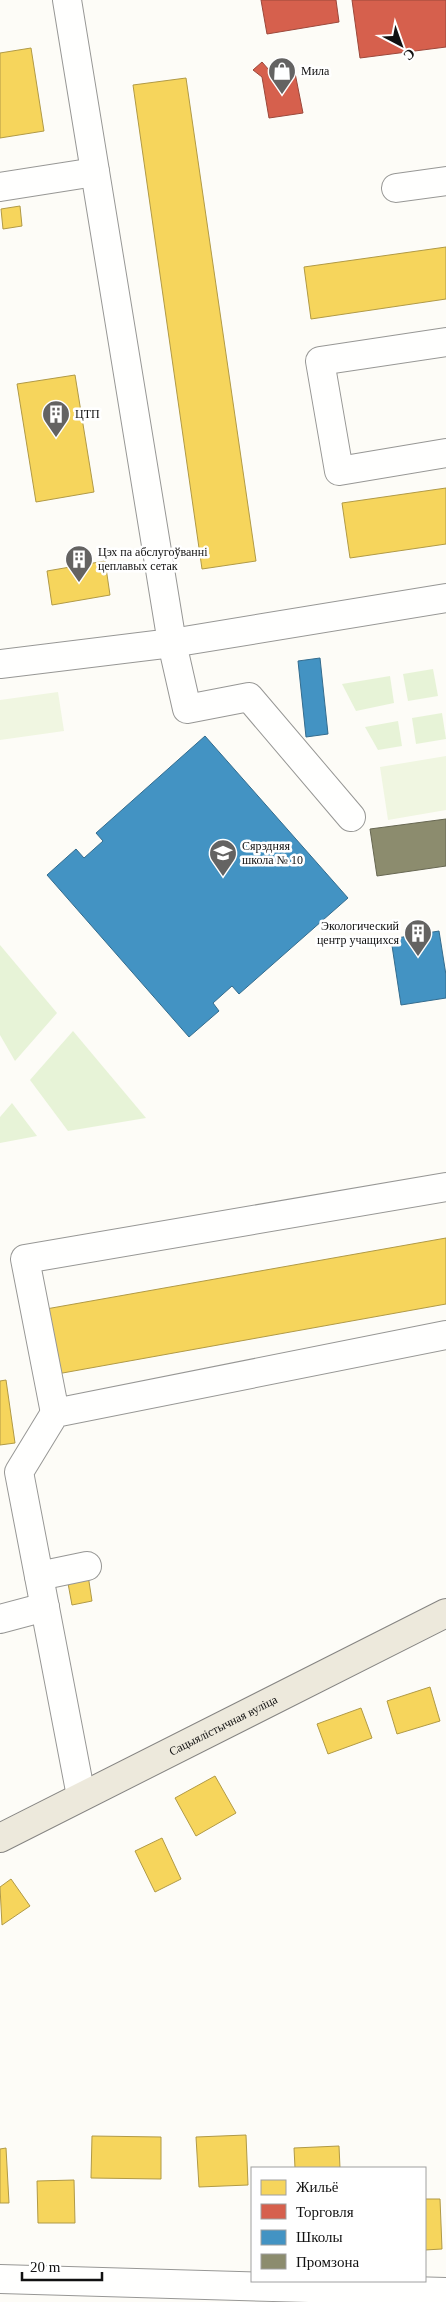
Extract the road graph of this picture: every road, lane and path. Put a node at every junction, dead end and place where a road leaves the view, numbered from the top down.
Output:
1 (67, 0) edge
2 (95, 172) junction
3 (446, 181) edge
4 (0, 187) edge
5 (396, 188) dead end
6 (446, 342) edge
7 (446, 453) edge
8 (446, 598) edge
9 (172, 643) junction
10 (0, 664) edge
11 (351, 817) dead end
12 (446, 1187) edge
13 (446, 1335) edge
14 (55, 1413) junction
15 (9, 1474) edge
16 (87, 1566) dead end
17 (40, 1576) junction
18 (45, 1607) junction
19 (446, 1613) edge
20 (0, 1619) edge
21 (81, 1796) junction
22 (0, 1838) edge
23 (0, 2279) edge
24 (153, 2292) edge
25 (446, 2292) edge

1 - 2 street
2 - 4 street
2 - 9 street
3 - 5 street
6 - 7 street
8 - 9 street
9 - 10 street
9 - 11 street
12 - 14 street
13 - 14 street
14 - 15 street
15 - 17 street
16 - 17 street
17 - 18 street
18 - 20 street
18 - 21 street
19 - 21 main road, Сацыялістычная вуліца
21 - 22 main road, Сацыялістычная вуліца
23 - 24 street
24 - 25 street

